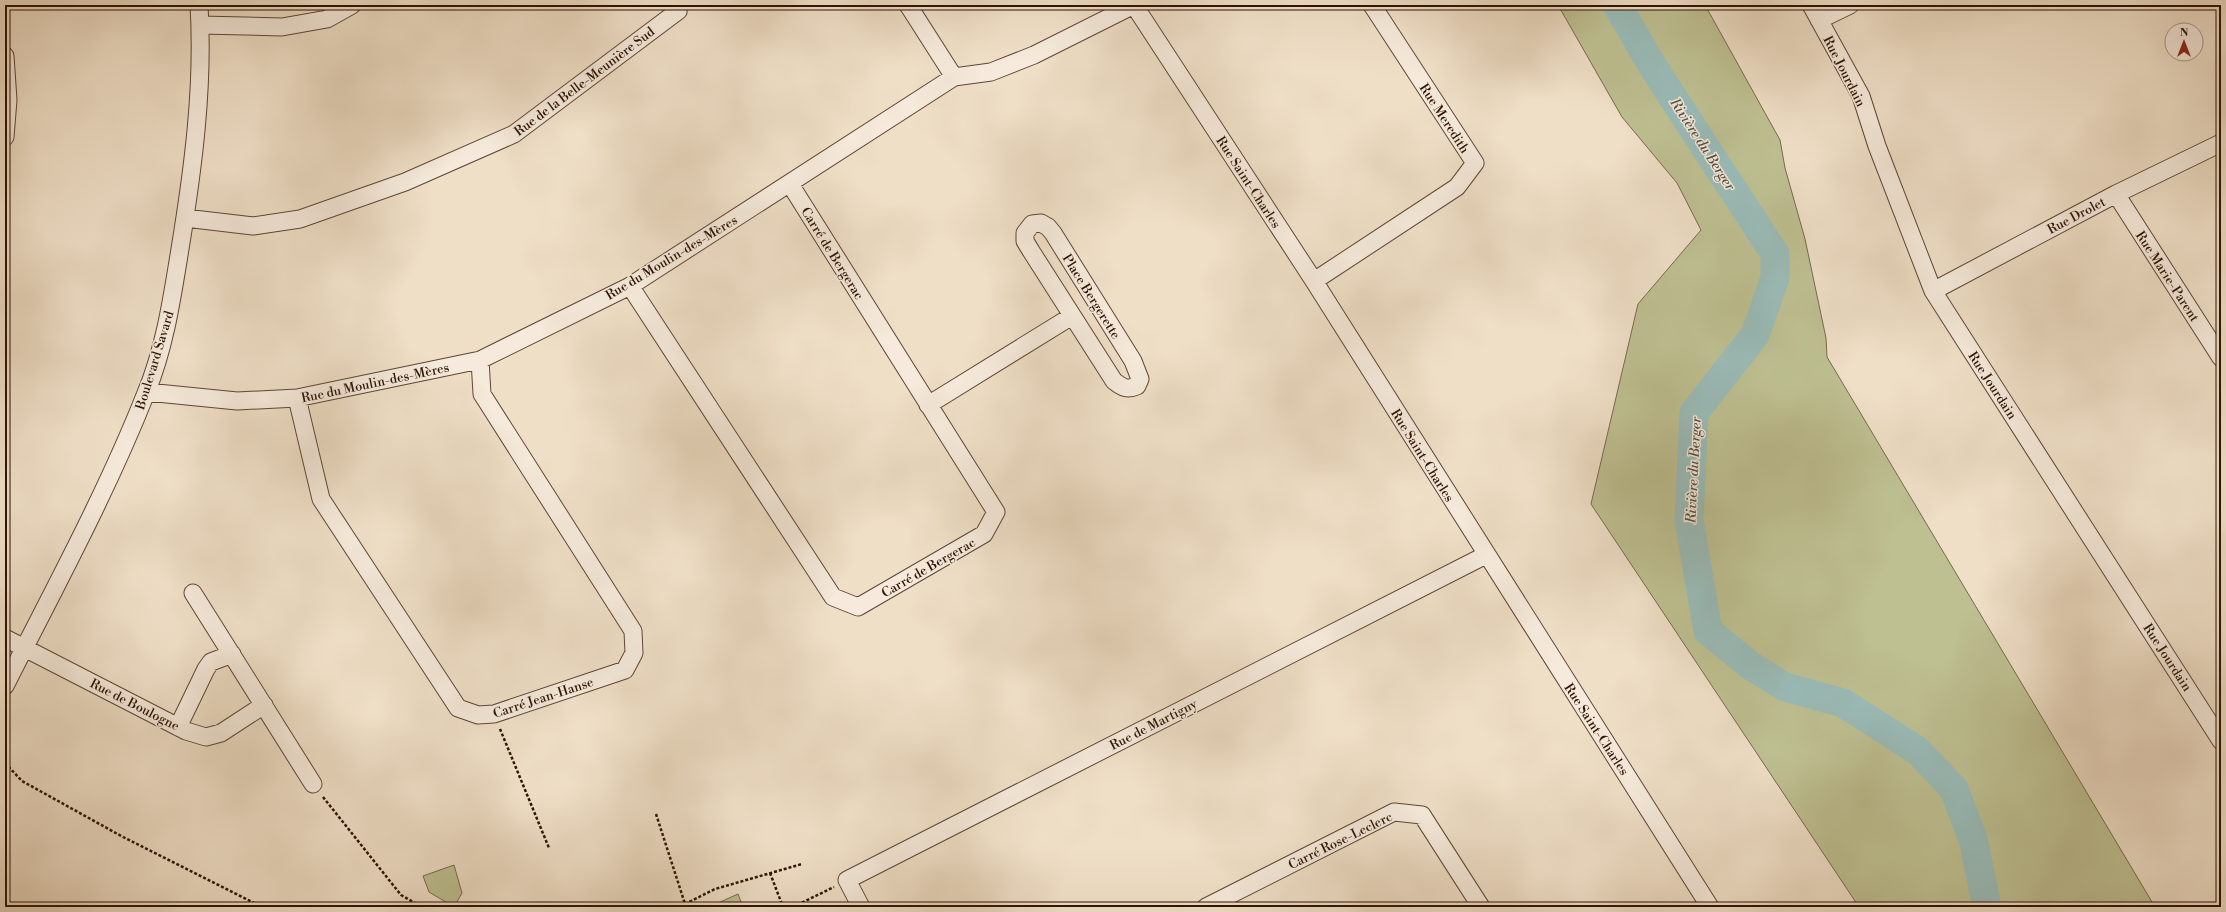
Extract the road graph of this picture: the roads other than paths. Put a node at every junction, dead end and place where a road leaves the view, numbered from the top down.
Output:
1 (199, 5) edge
2 (352, 5) edge
3 (676, 5) edge
4 (908, 5) edge
5 (1134, 5) edge
6 (1372, 5) edge
7 (1811, 5) edge
8 (1850, 5) edge
9 (1819, 20) junction
10 (200, 25) junction
11 (5, 56) edge
12 (954, 76) junction
13 (5, 137) edge
14 (2221, 143) edge
15 (790, 184) junction
16 (2116, 194) junction
17 (185, 218) junction
18 (1314, 281) junction
19 (630, 286) junction
20 (1934, 291) junction
21 (1072, 316) junction
22 (2221, 358) edge
23 (480, 360) junction
24 (147, 392) junction
25 (297, 398) junction
26 (928, 405) junction
27 (1486, 555) junction
28 (193, 593) dead end
29 (5, 638) edge
30 (24, 647) junction
31 (232, 654) junction
32 (5, 686) edge
33 (264, 705) junction
34 (178, 727) junction
35 (2221, 741) edge
36 (313, 784) road end
37 (861, 907) edge
38 (1206, 907) edge
39 (1481, 907) edge
40 (1710, 907) edge

1 - 10 street, Boulevard Savard
2 - 10 street
3 - 17 street, Rue de la Belle-Meunière Sud
4 - 12 street
5 - 12 street, Rue du Moulin-des-Mères
5 - 18 street, Rue Saint-Charles
6 - 18 street, Rue Meredith
7 - 9 street, Rue Jourdain
8 - 9 street
9 - 20 street, Rue Jourdain
10 - 17 street, Boulevard Savard
11 - 13 street
12 - 15 street, Rue du Moulin-des-Mères
14 - 16 street, Rue Drolet
15 - 19 street, Rue du Moulin-des-Mères
15 - 26 street, Carré de Bergerac
16 - 20 street, Rue Drolet
16 - 22 street, Rue Marie-Parent
17 - 24 street, Boulevard Savard
18 - 27 street, Rue Saint-Charles
19 - 23 street, Rue du Moulin-des-Mères
19 - 26 street, Carré de Bergerac
20 - 35 street, Rue Jourdain
21 - 21 street, Place Bergerette
21 - 26 street
23 - 25 street, Rue du Moulin-des-Mères
23 - 25 street, Carré Jean-Hanse
24 - 25 street, Rue du Moulin-des-Mères
24 - 30 street, Boulevard Savard
27 - 37 street, Rue de Martigny
27 - 40 street, Rue Saint-Charles
28 - 31 street
29 - 30 street, Rue de Boulogne
30 - 32 street, Boulevard Savard
30 - 34 street, Rue de Boulogne
31 - 33 street
31 - 34 street
33 - 34 street, Rue de Boulogne
33 - 36 street
38 - 39 street, Carré Rose-Leclerc

